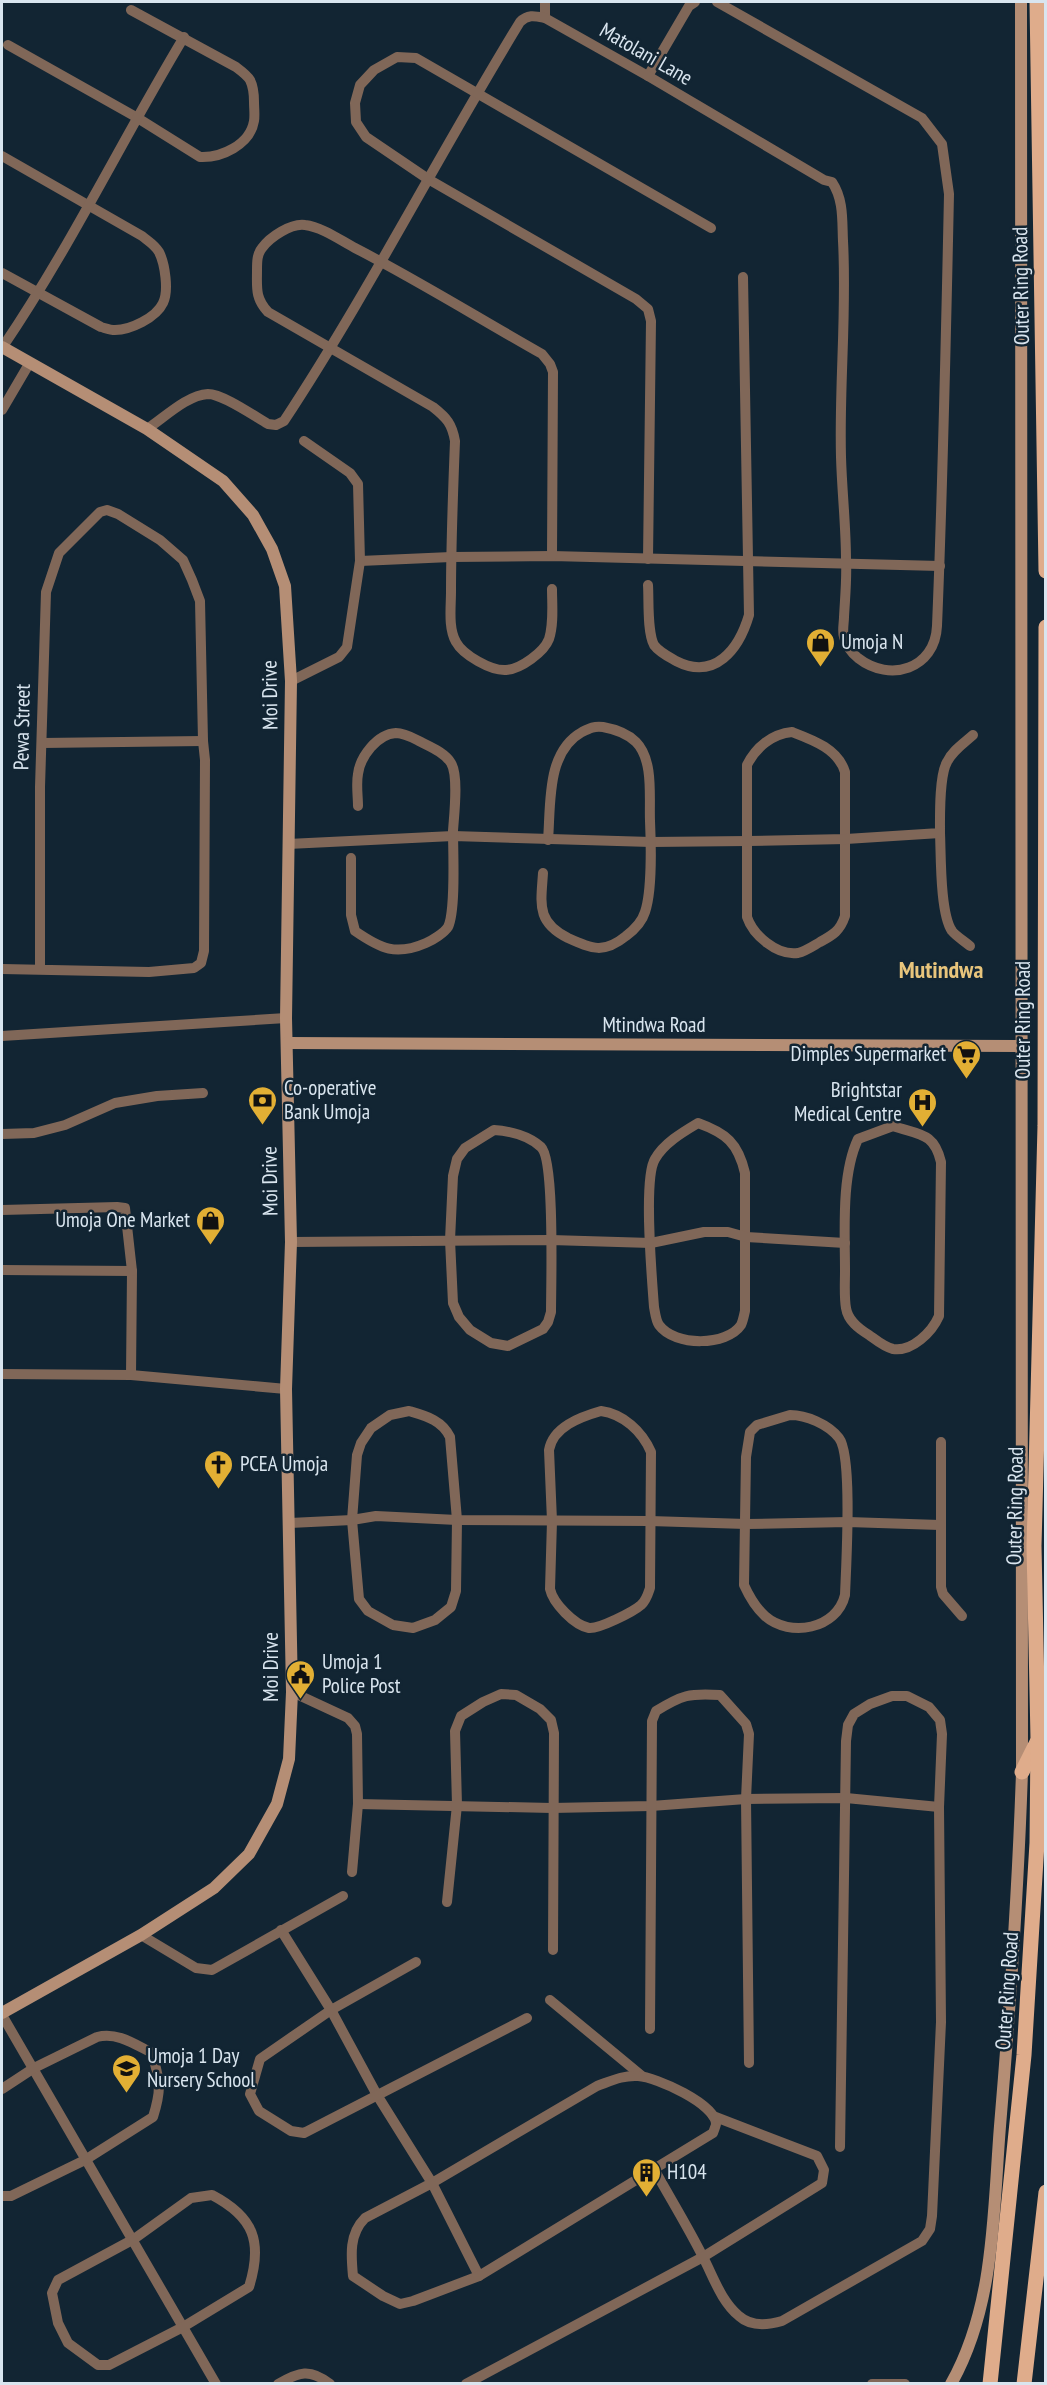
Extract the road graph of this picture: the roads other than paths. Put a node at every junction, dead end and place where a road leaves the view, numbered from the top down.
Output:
1 (545, 2) edge
2 (695, 2) edge
3 (717, 2) edge
4 (1021, 2) edge
5 (1035, 5) edge
6 (131, 10) dead end
7 (545, 18) junction
8 (184, 37) junction
9 (8, 45) dead end
10 (648, 76) junction
11 (477, 92) junction
12 (136, 117) junction
13 (2, 156) edge
14 (428, 179) junction
15 (90, 207) junction
16 (711, 228) dead end
17 (380, 261) junction
18 (2, 273) edge
19 (743, 277) dead end
20 (38, 295) junction
21 (2, 347) edge
22 (332, 348) junction
23 (29, 364) junction
24 (2, 410) edge
25 (147, 429) junction
26 (304, 441) dead end
27 (552, 556) junction
28 (451, 557) junction
29 (648, 559) junction
30 (360, 561) junction
31 (747, 561) junction
32 (846, 562) junction
33 (940, 566) junction
34 (1046, 570) edge
35 (648, 585) dead end
36 (552, 589) dead end
37 (1046, 627) edge
38 (291, 681) junction
39 (973, 735) dead end
40 (203, 741) junction
41 (42, 743) junction
42 (358, 806) dead end
43 (940, 833) junction
44 (453, 836) junction
45 (846, 839) junction
46 (548, 840) junction
47 (651, 842) junction
48 (748, 842) junction
49 (288, 844) junction
50 (351, 858) dead end
51 (543, 873) dead end
52 (970, 946) dead end
53 (2, 969) edge
54 (40, 969) junction
55 (286, 1018) junction
56 (2, 1036) edge
57 (287, 1043) junction
58 (1021, 1046) junction
59 (203, 1093) dead end
60 (2, 1134) edge
61 (2, 1210) edge
62 (746, 1237) junction
63 (450, 1240) junction
64 (551, 1240) junction
65 (291, 1242) junction
66 (651, 1243) junction
67 (845, 1243) junction
68 (2, 1270) edge
69 (132, 1271) junction
70 (2, 1374) edge
71 (131, 1375) junction
72 (286, 1389) junction
73 (941, 1442) dead end
74 (352, 1520) junction
75 (457, 1520) junction
76 (552, 1521) junction
77 (650, 1521) junction
78 (848, 1522) junction
79 (290, 1523) junction
80 (746, 1524) junction
81 (940, 1525) junction
82 (962, 1616) dead end
83 (292, 1692) junction
84 (1038, 1739) junction
85 (1022, 1772) junction
86 (846, 1798) junction
87 (746, 1799) junction
88 (358, 1804) junction
89 (457, 1805) junction
90 (651, 1806) junction
91 (939, 1807) junction
92 (552, 1808) junction
93 (352, 1872) dead end
94 (343, 1896) dead end
95 (447, 1902) dead end
96 (281, 1930) junction
97 (141, 1935) junction
98 (553, 1950) dead end
99 (416, 1962) dead end
100 (550, 2000) dead end
101 (331, 2010) junction
102 (2, 2014) edge
103 (527, 2018) dead end
104 (650, 2028) dead end
105 (749, 2063) dead end
106 (34, 2068) junction
107 (642, 2076) junction
108 (2, 2089) edge
109 (377, 2095) junction
110 (713, 2116) junction
111 (840, 2147) dead end
112 (85, 2160) junction
113 (654, 2169) junction
114 (432, 2182) junction
115 (1046, 2192) edge
116 (2, 2196) edge
117 (134, 2239) junction
118 (703, 2257) junction
119 (479, 2276) junction
120 (183, 2327) junction
121 (216, 2384) edge
122 (278, 2384) edge
123 (330, 2384) edge
124 (466, 2384) edge
125 (872, 2384) edge
126 (904, 2384) edge
127 (951, 2384) edge
128 (990, 2384) edge
129 (1024, 2384) edge

1 - 7 street
2 - 10 street
3 - 33 street
4 - 58 street
5 - 34 main road, Outer Ring Road
6 - 8 street
7 - 10 street, Matolani Lane
7 - 11 street
8 - 12 street
8 - 12 street
9 - 12 street
10 - 32 street, Matolani Lane
11 - 14 street
11 - 14 street
11 - 16 street
12 - 15 street
13 - 15 street
14 - 17 street
14 - 29 street
15 - 20 street
15 - 20 street
17 - 22 street
17 - 22 street
17 - 27 street
18 - 20 street
19 - 31 street
20 - 21 street
21 - 23 street, Moi Drive
22 - 25 street
22 - 28 street
23 - 24 street
23 - 25 street, Moi Drive
25 - 38 street, Moi Drive
26 - 30 street
27 - 28 street
27 - 29 street
28 - 30 street
28 - 36 street
29 - 31 street
30 - 38 street
31 - 32 street
31 - 35 street
32 - 33 street
32 - 33 street
37 - 84 main road, Outer Ring Road
38 - 49 street, Moi Drive
39 - 43 street
40 - 41 street
40 - 41 street, Pewa Street
40 - 54 street
41 - 54 street, Pewa Street
42 - 44 street
43 - 45 street
43 - 52 street
44 - 46 street
44 - 49 street
44 - 50 street
45 - 48 street
45 - 48 street
45 - 48 street
46 - 47 street
46 - 47 street
47 - 48 street
47 - 51 street
49 - 55 street, Moi Drive
53 - 54 street
55 - 56 street
55 - 57 street, Moi Drive
57 - 58 street, Mtindwa Road
57 - 65 street, Moi Drive
58 - 85 street
59 - 60 street
61 - 69 street
62 - 66 street
62 - 66 street
62 - 66 street
62 - 67 street
63 - 64 street
63 - 64 street
63 - 64 street
63 - 65 street
64 - 66 street
65 - 72 street, Moi Drive
67 - 67 street
68 - 69 street
69 - 71 street
70 - 71 street
71 - 72 street
72 - 79 street, Moi Drive
73 - 81 street
74 - 75 street
74 - 75 street
74 - 75 street
74 - 79 street
75 - 76 street
76 - 77 street
76 - 77 street
76 - 77 street
77 - 80 street
78 - 80 street
78 - 80 street
78 - 80 street
78 - 81 street
79 - 83 street, Moi Drive
81 - 82 street
83 - 88 street
83 - 97 street, Moi Drive
84 - 85 main road
84 - 128 main road, Outer Ring Road
85 - 127 street
86 - 87 street
86 - 91 street
86 - 91 street
86 - 111 street
87 - 90 street
87 - 90 street
87 - 105 street
88 - 89 street
88 - 93 street
89 - 92 street
89 - 92 street
89 - 95 street
90 - 92 street
90 - 104 street
91 - 118 street
92 - 98 street
94 - 96 street
96 - 97 street
96 - 101 street
97 - 102 street, Moi Drive
99 - 101 street
100 - 107 street
101 - 109 street
101 - 109 street
102 - 106 street
103 - 109 street
106 - 108 street
106 - 112 street
106 - 112 street
107 - 110 street
107 - 114 street
109 - 114 street
110 - 113 street
110 - 118 street
112 - 116 street
112 - 117 street
113 - 118 street
113 - 119 street
114 - 119 street
114 - 119 street
115 - 129 main road
117 - 120 street
117 - 120 street
117 - 120 street
118 - 124 street
120 - 121 street
122 - 123 street
125 - 126 street

